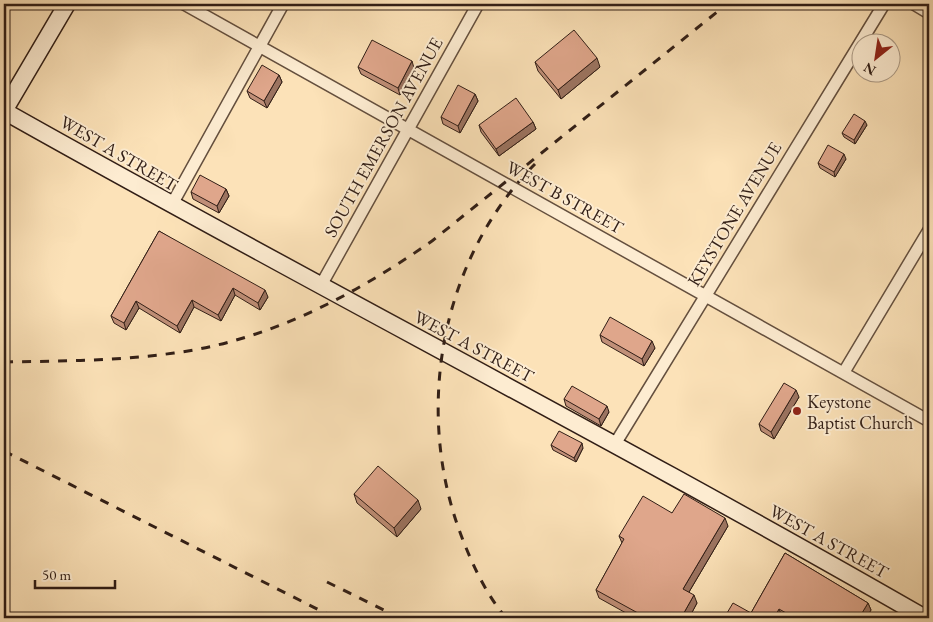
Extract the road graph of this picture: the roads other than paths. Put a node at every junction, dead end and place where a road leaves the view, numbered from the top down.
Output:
1 (67, 4) edge
2 (184, 4) edge
3 (283, 4) edge
4 (478, 4) edge
5 (884, 4) edge
6 (914, 4) edge
7 (929, 13) edge
8 (259, 46) junction
9 (4, 111) edge
10 (406, 129) junction
11 (171, 206) junction
12 (929, 230) edge
13 (320, 287) junction
14 (706, 295) junction
15 (844, 372) junction
16 (929, 421) edge
17 (615, 444) junction
18 (924, 618) edge

1 - 9 street
2 - 8 street, WEST B STREET
3 - 8 street
4 - 10 street, SOUTH EMERSON AVENUE
5 - 14 street, KEYSTONE AVENUE
6 - 7 street
8 - 10 street, WEST B STREET
8 - 11 street
9 - 11 street, WEST A STREET
10 - 13 street, SOUTH EMERSON AVENUE
10 - 14 street, WEST B STREET
11 - 13 street, WEST A STREET
12 - 15 street
13 - 17 street, WEST A STREET
14 - 15 street, WEST B STREET
14 - 17 street, KEYSTONE AVENUE
15 - 16 street, WEST B STREET
17 - 18 street, WEST A STREET

